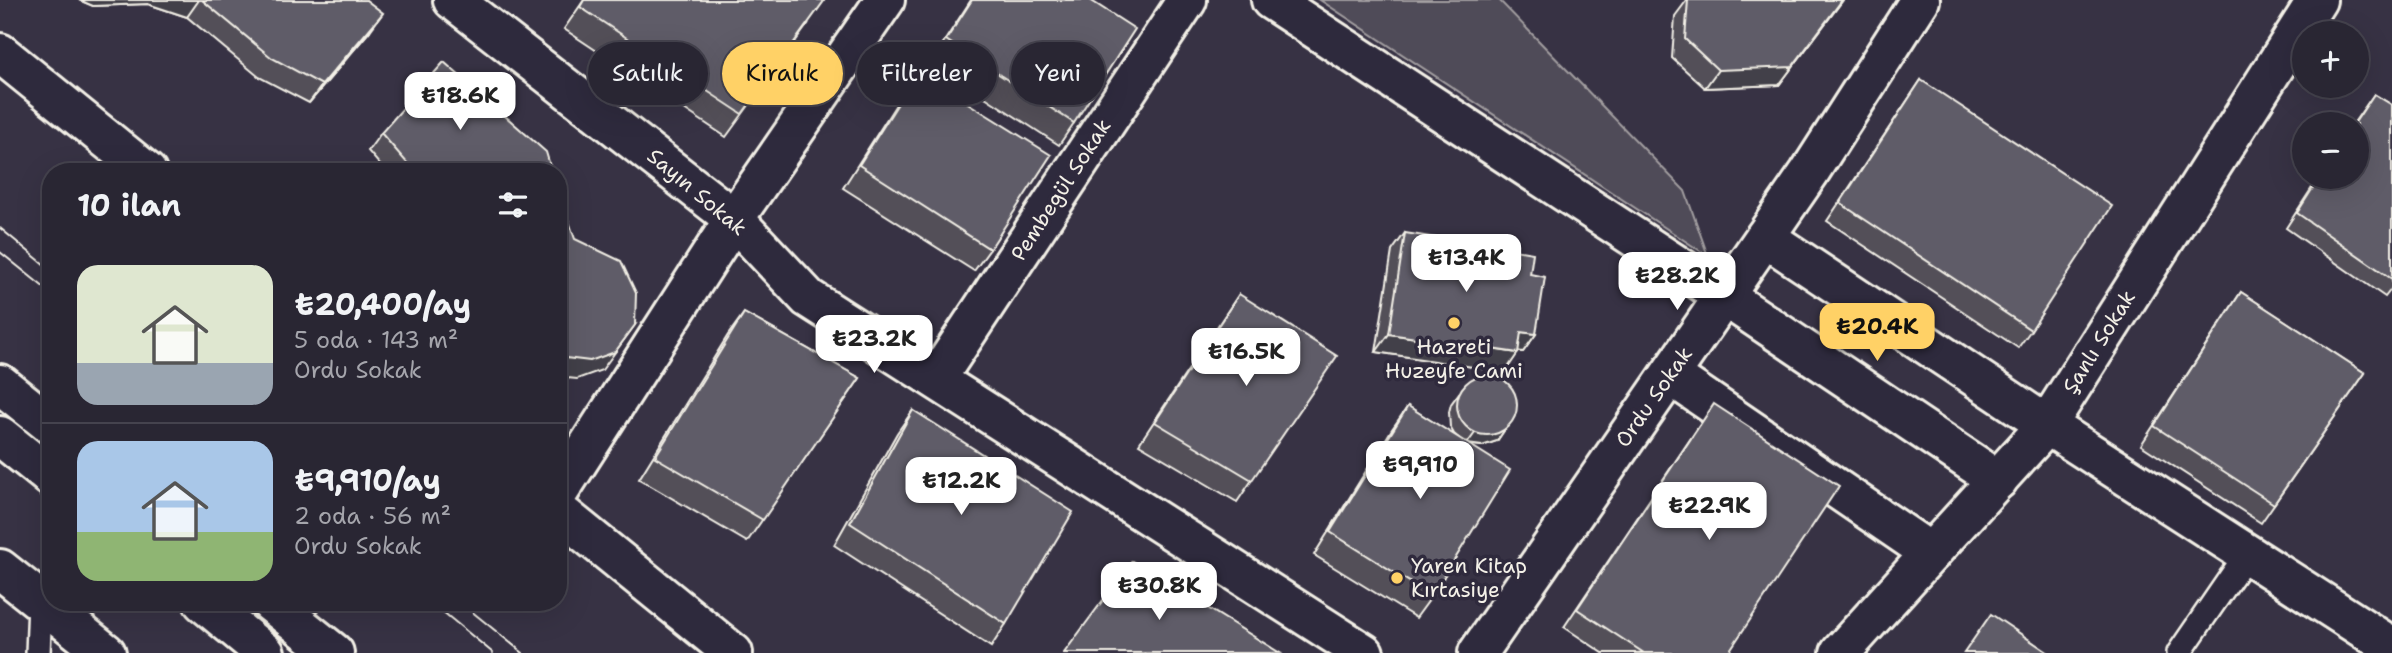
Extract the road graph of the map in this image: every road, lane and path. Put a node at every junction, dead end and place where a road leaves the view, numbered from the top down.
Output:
1 (453, 0) edge
2 (885, 0) edge
3 (1187, 0) edge
4 (1271, 0) edge
5 (1920, 0) edge
6 (2316, 0) edge
7 (0, 53) edge
8 (136, 163) edge
9 (734, 219) junction
10 (1765, 237) junction
11 (1724, 296) junction
12 (1670, 374) junction
13 (936, 379) junction
14 (0, 384) edge
15 (42, 418) edge
16 (2046, 425) junction
17 (0, 436) edge
18 (42, 470) edge
19 (567, 479) edge
20 (1998, 480) junction
21 (567, 518) edge
22 (1931, 553) junction
23 (2247, 554) junction
24 (0, 569) edge
25 (40, 603) joint
26 (49, 611) edge
27 (51, 611) edge
28 (214, 611) edge
29 (281, 611) edge
30 (2392, 647) edge
31 (38, 653) edge
32 (96, 653) edge
33 (106, 653) edge
34 (265, 653) edge
35 (334, 653) edge
36 (733, 653) edge
37 (1364, 653) edge
38 (1478, 653) edge
39 (1840, 653) edge
40 (2179, 653) edge

1 - 9 main road, Sayın Sokak
2 - 9 main road
3 - 13 main road, Pembegül Sokak
4 - 11 main road
5 - 10 main road, Ordu Sokak
6 - 16 main road, Şanlı Sokak
7 - 8 main road
9 - 13 main road, Sayın Sokak
9 - 19 main road
10 - 11 main road, Ordu Sokak
10 - 16 main road
11 - 12 main road, Ordu Sokak
11 - 20 main road
12 - 22 main road
12 - 38 main road, Ordu Sokak
13 - 37 main road, Sayın Sokak
14 - 15 main road
16 - 20 main road, Şanlı Sokak
16 - 23 main road
17 - 18 main road
20 - 22 main road, Şanlı Sokak
21 - 36 main road
22 - 39 main road, Şanlı Sokak
23 - 30 main road
23 - 40 lane
24 - 25 main road
25 - 31 lane
26 - 32 main road
27 - 33 main road
28 - 34 main road
29 - 35 main road

